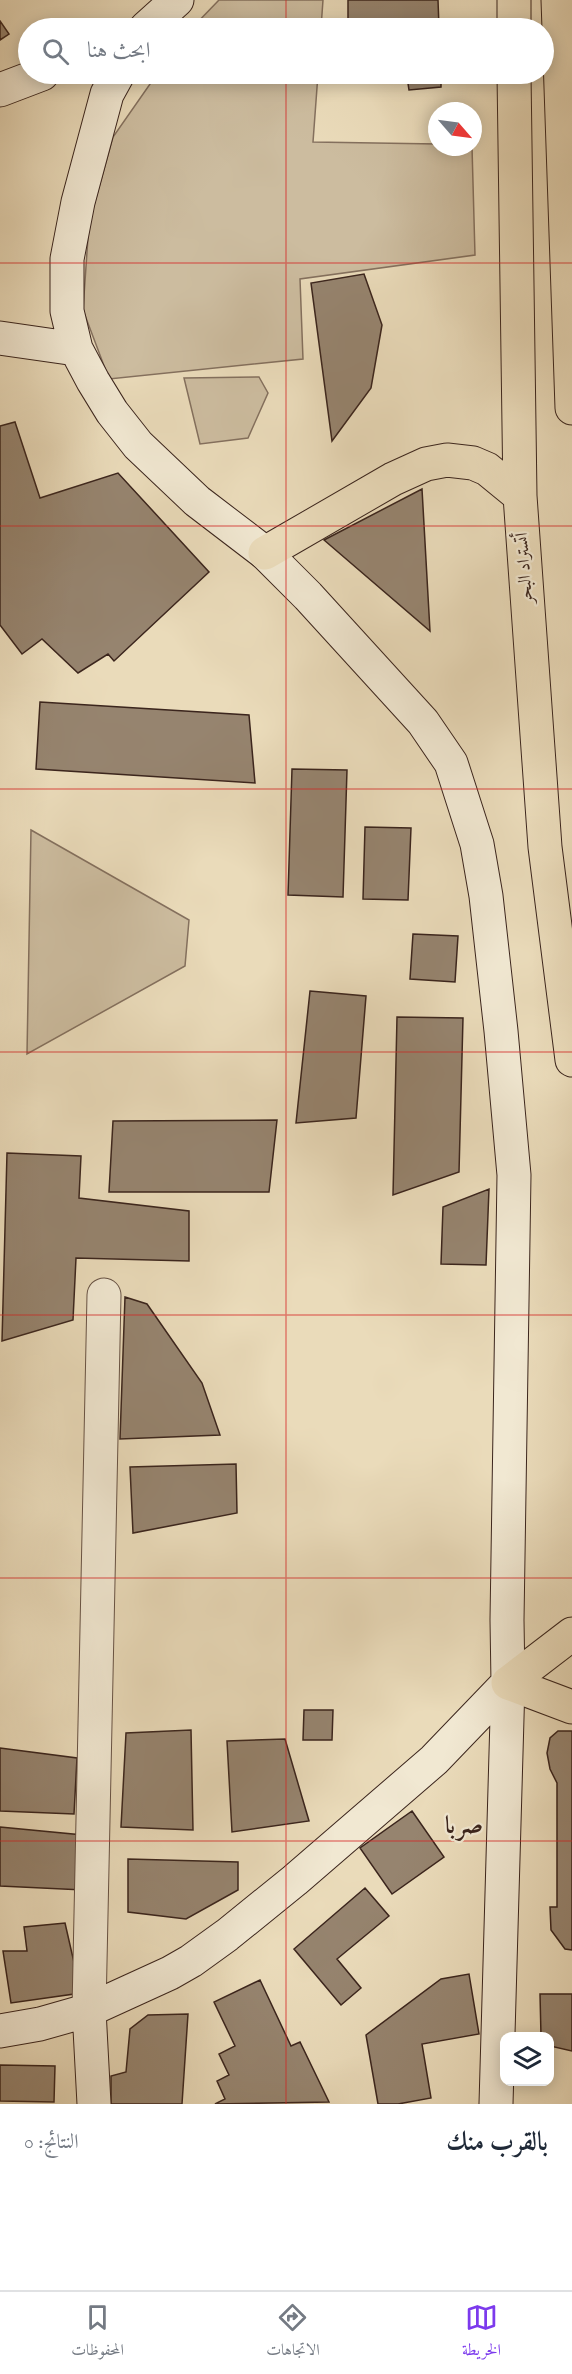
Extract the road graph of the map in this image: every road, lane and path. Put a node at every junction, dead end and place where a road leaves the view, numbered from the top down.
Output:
1 (177, 0) edge
2 (513, 0) edge
3 (558, 0) edge
4 (157, 18) edge
5 (514, 18) edge
6 (18, 83) edge
7 (112, 84) edge
8 (514, 84) edge
9 (0, 90) edge
10 (0, 338) edge
11 (76, 349) junction
12 (571, 367) edge
13 (572, 408) edge
14 (520, 496) junction
15 (265, 553) junction
16 (572, 1060) edge
17 (104, 1295) dead end
18 (572, 1634) edge
19 (508, 1683) junction
20 (572, 1707) edge
21 (89, 2010) junction
22 (0, 2031) edge
23 (94, 2104) edge
24 (496, 2104) edge

1 - 4 main road
2 - 5 highway
3 - 12 highway
6 - 9 main road
7 - 11 main road
8 - 14 highway, أتستراد البحر
10 - 11 main road
11 - 15 main road
12 - 13 highway
14 - 15 highway
14 - 16 highway, أتستراد البحر
15 - 19 main road
17 - 21 main road
18 - 19 highway
19 - 20 highway
19 - 21 main road
19 - 24 main road
21 - 22 main road
21 - 23 main road

